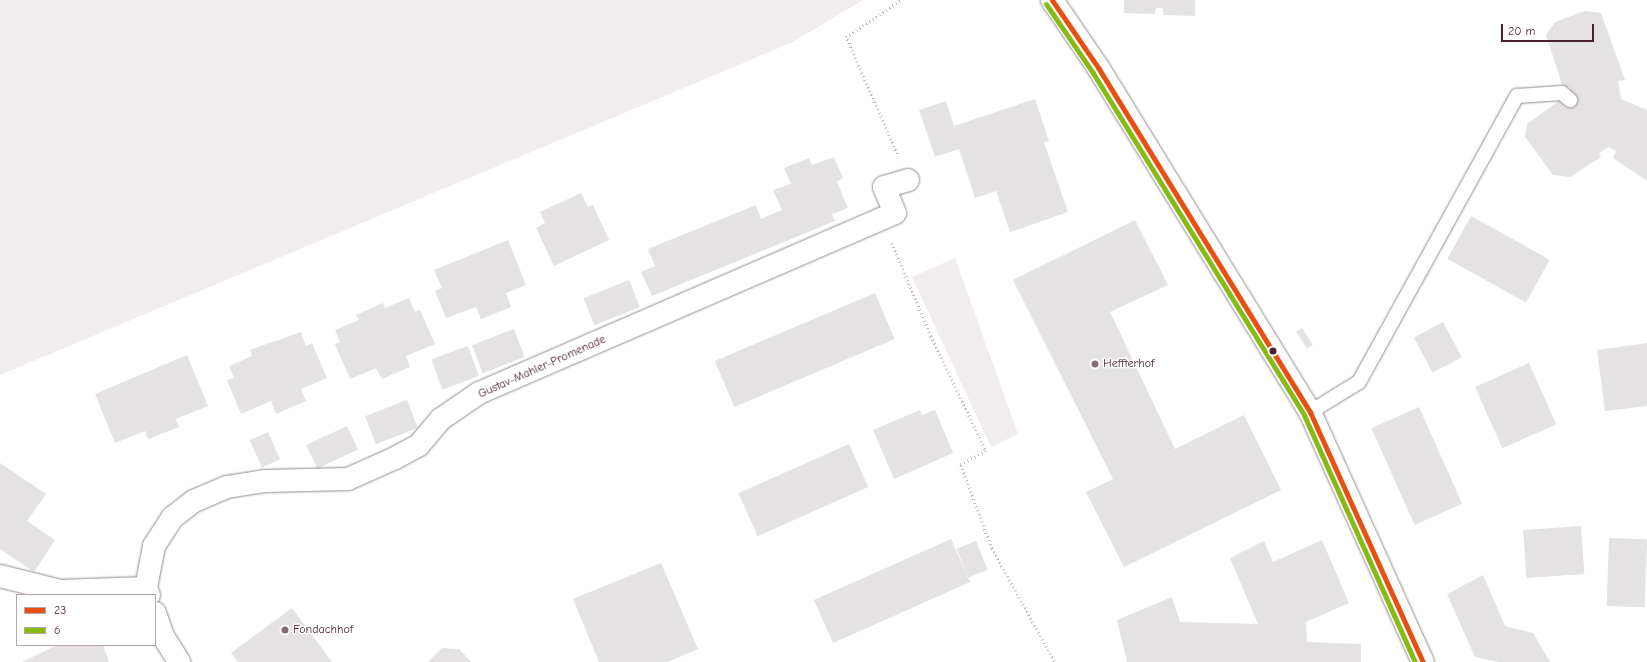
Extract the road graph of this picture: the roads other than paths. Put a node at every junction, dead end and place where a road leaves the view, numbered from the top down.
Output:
1 (1052, 0) edge
2 (1570, 100) dead end
3 (908, 180) road end
4 (1310, 412) junction
5 (0, 576) edge
6 (147, 591) edge
7 (156, 617) edge
8 (179, 662) edge
9 (1423, 662) edge

1 - 4 street
2 - 4 lane
3 - 6 street, Gustav-Mahler-Promenade
4 - 9 street
5 - 6 street, Gustav-Mahler-Promenade
7 - 8 street

